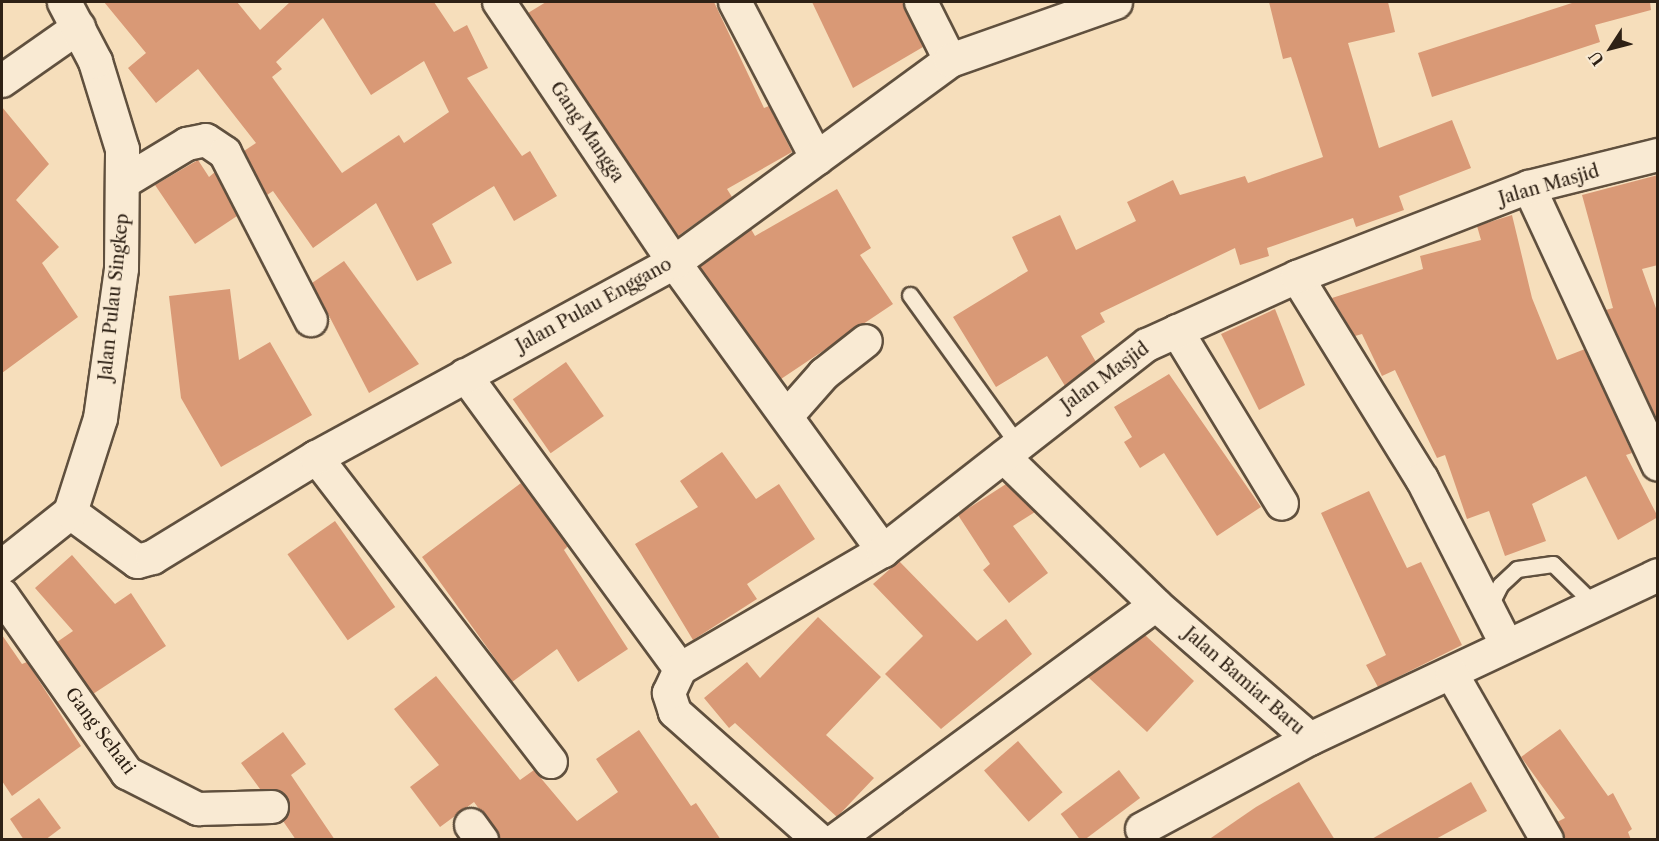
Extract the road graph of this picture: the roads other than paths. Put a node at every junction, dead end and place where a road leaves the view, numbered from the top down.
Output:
1 (499, 2) edge
2 (735, 2) edge
3 (921, 2) edge
4 (1115, 2) edge
5 (72, 14) edge
6 (950, 60) junction
7 (2, 81) edge
8 (1658, 155) edge
9 (817, 159) junction
10 (124, 182) junction
11 (1529, 187) junction
12 (674, 261) junction
13 (1297, 277) junction
14 (910, 296) dead end
15 (311, 320) dead end
16 (1177, 331) junction
17 (866, 341) dead end
18 (465, 375) junction
19 (787, 416) junction
20 (1012, 452) junction
21 (316, 457) junction
22 (1658, 465) edge
23 (1282, 504) dead end
24 (70, 512) junction
25 (883, 551) junction
26 (2, 566) edge
27 (1658, 575) edge
28 (2, 595) edge
29 (1594, 604) junction
30 (1156, 605) junction
31 (1488, 609) junction
32 (1506, 644) junction
33 (680, 669) junction
34 (1452, 674) junction
35 (1310, 740) junction
36 (551, 762) dead end
37 (272, 807) dead end
38 (1142, 829) dead end
39 (819, 840) edge
40 (836, 840) edge
41 (1547, 840) edge

1 - 12 street, Gang Mangga
2 - 9 street
3 - 6 street
4 - 6 street, Jalan Pulau Enggano
5 - 7 street
5 - 10 street, Jalan Pulau Singkep
6 - 9 street, Jalan Pulau Enggano
8 - 11 street, Jalan Masjid
9 - 12 street, Jalan Pulau Enggano
10 - 15 street
10 - 24 street, Jalan Pulau Singkep
11 - 13 street, Jalan Masjid
11 - 22 street
12 - 18 street, Jalan Pulau Enggano
12 - 19 street, Gang Mangga
13 - 16 street, Jalan Masjid
13 - 31 street
14 - 20 lane
16 - 20 street, Jalan Masjid
16 - 23 street
17 - 19 street
18 - 21 street, Jalan Pulau Enggano
18 - 33 street
19 - 25 street, Gang Mangga
20 - 25 street, Jalan Masjid
20 - 30 street, Jalan Bamiar Baru
21 - 24 street, Jalan Pulau Enggano
21 - 36 street
24 - 26 street
25 - 33 street, Jalan Masjid
27 - 29 street, Jalan Bamiar Baru
28 - 37 street, Gang Sehati
29 - 31 lane
29 - 32 street, Jalan Bamiar Baru
30 - 35 street, Jalan Bamiar Baru
30 - 40 street
31 - 32 street
32 - 34 street, Jalan Bamiar Baru
33 - 39 street
34 - 35 street, Jalan Bamiar Baru
34 - 41 street
35 - 38 street

